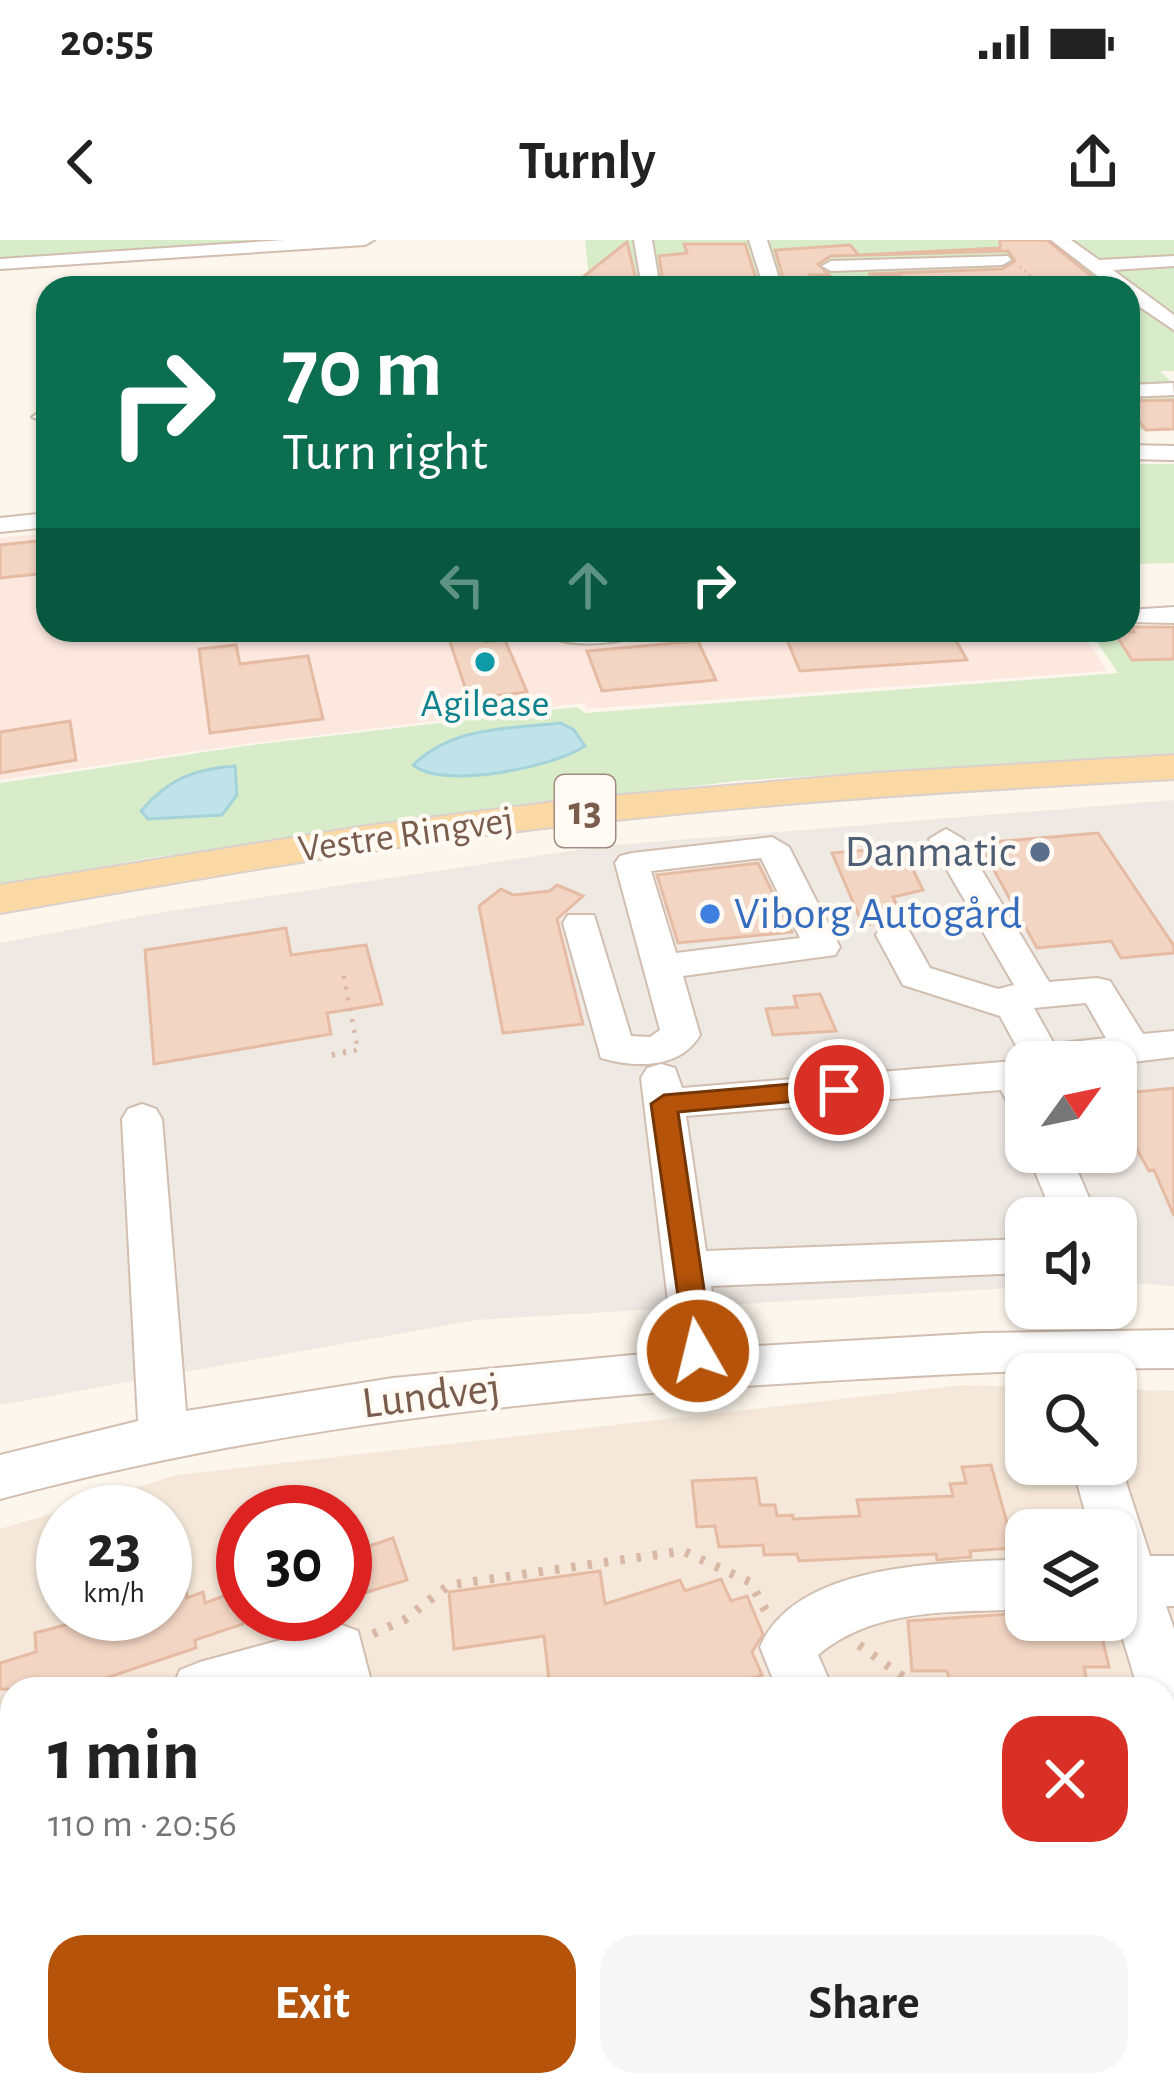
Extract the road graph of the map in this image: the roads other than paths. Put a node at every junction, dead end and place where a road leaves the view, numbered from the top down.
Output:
1 (365, 240) edge
2 (643, 240) edge
3 (758, 240) edge
4 (820, 240) edge
5 (1060, 240) edge
6 (1002, 260) dead end
7 (1174, 261) edge
8 (0, 264) edge
9 (831, 266) junction
10 (1095, 266) junction
11 (649, 276) edge
12 (769, 276) edge
13 (836, 276) edge
14 (1109, 276) edge
15 (1140, 299) edge
16 (1174, 324) edge
17 (1173, 389) edge
18 (1140, 390) edge
19 (1140, 452) edge
20 (1174, 453) edge
21 (36, 521) edge
22 (0, 525) edge
23 (1174, 615) edge
24 (1140, 616) edge
25 (1174, 767) edge
26 (946, 838) dead end
27 (0, 898) edge
28 (581, 923) dead end
29 (894, 935) dead end
30 (664, 965) junction
31 (1027, 1001) junction
32 (1037, 1041) edge
33 (1127, 1041) edge
34 (1174, 1044) edge
35 (1137, 1048) edge
36 (657, 1051) junction
37 (1005, 1076) edge
38 (664, 1104) junction
39 (142, 1119) dead end
40 (1005, 1257) edge
41 (687, 1270) junction
42 (1174, 1349) edge
43 (1137, 1353) edge
44 (1005, 1362) edge
45 (700, 1368) junction
46 (164, 1440) junction
47 (0, 1477) edge
48 (1137, 1585) edge
49 (1005, 1586) edge
50 (805, 1650) edge
51 (342, 1669) edge
52 (281, 1677) edge
53 (1163, 1677) edge

1 - 8 street
2 - 11 street
3 - 12 street
4 - 9 street
5 - 10 street
6 - 9 street
7 - 10 street
9 - 13 street
10 - 14 street
15 - 16 street
17 - 18 street
19 - 20 street
21 - 22 street
23 - 24 street
25 - 27 main road, Vestre Ringvej / 13
26 - 31 street
28 - 36 street
29 - 31 street
30 - 30 street
30 - 36 street
31 - 32 street
31 - 33 street
34 - 35 street
36 - 38 street
37 - 38 street
38 - 41 street
39 - 46 street
40 - 41 street
41 - 45 street
42 - 43 street, Lundvej
44 - 45 street, Lundvej
45 - 46 street, Lundvej
46 - 47 street, Lundvej
48 - 53 street
49 - 50 street
51 - 52 street

